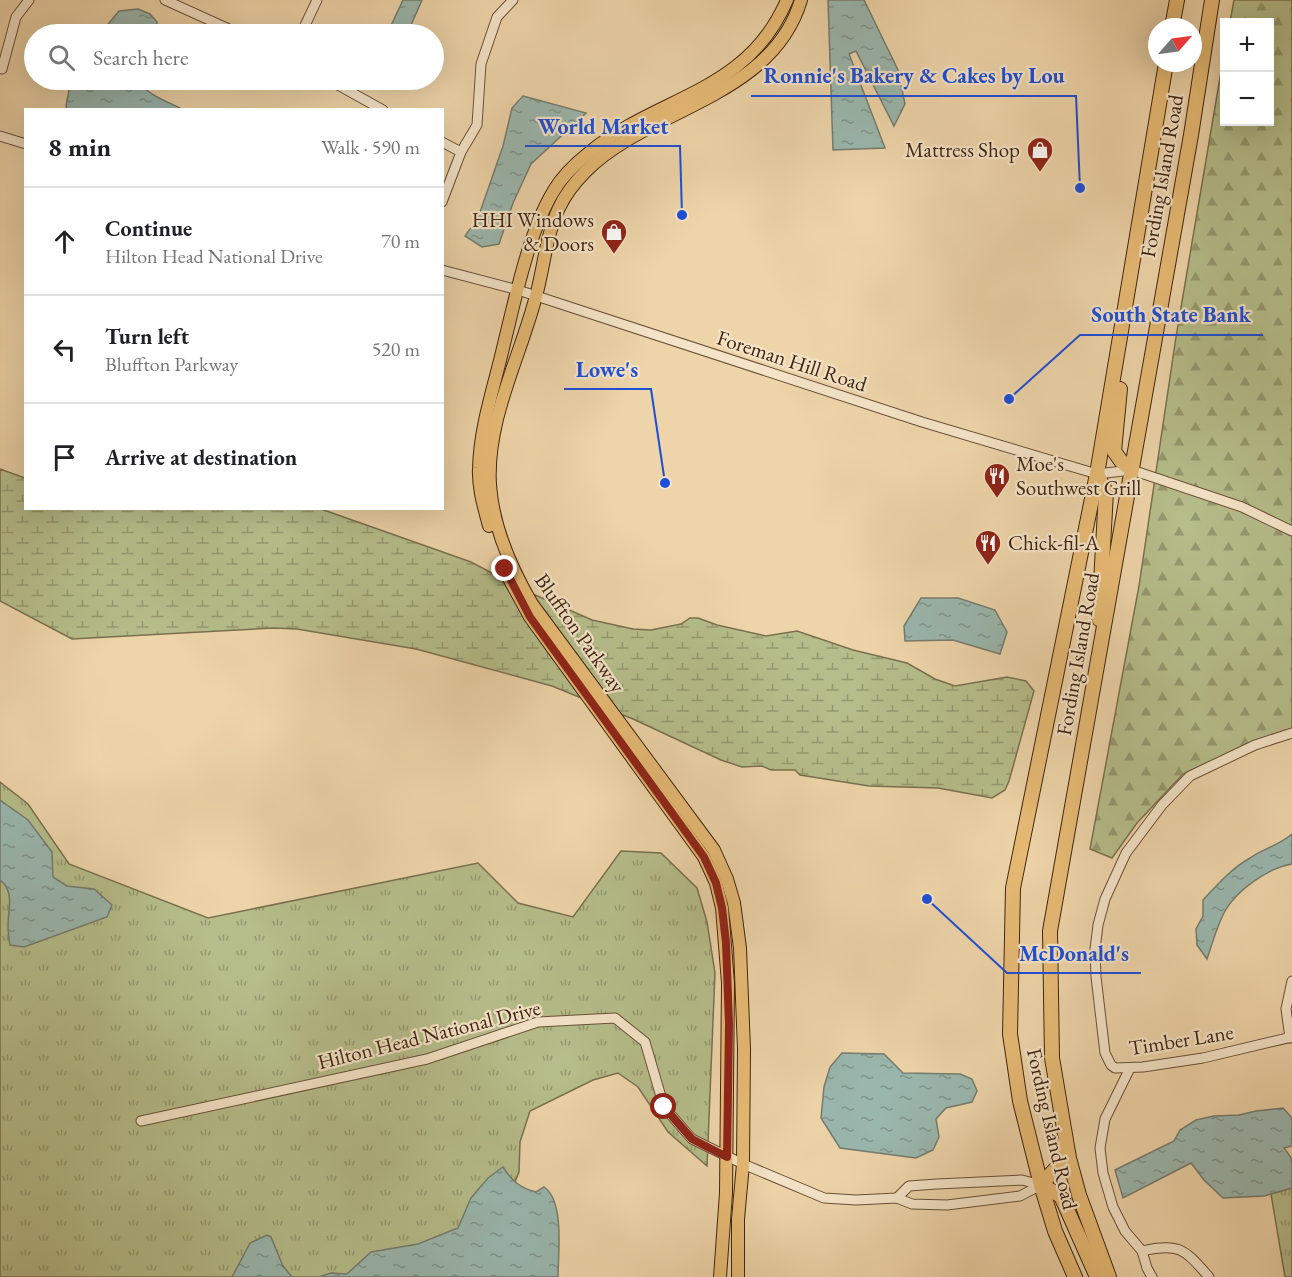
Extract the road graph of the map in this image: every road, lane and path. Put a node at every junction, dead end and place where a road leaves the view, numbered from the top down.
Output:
1 (30, 0) edge
2 (165, 0) edge
3 (317, 0) edge
4 (513, 0) edge
5 (787, 0) edge
6 (801, 0) edge
7 (1177, 0) edge
8 (1212, 0) edge
9 (1174, 18) edge
10 (218, 24) edge
11 (306, 24) edge
12 (2, 69) dead end
13 (1164, 72) edge
14 (347, 90) edge
15 (379, 108) edge
16 (0, 136) edge
17 (24, 143) edge
18 (444, 143) edge
19 (461, 152) junction
20 (444, 197) edge
21 (444, 271) edge
22 (1129, 285) junction
23 (518, 290) junction
24 (536, 296) junction
25 (1132, 470) junction
26 (1097, 474) junction
27 (1292, 531) edge
28 (1096, 681) junction
29 (1292, 733) edge
30 (1292, 981) edge
31 (1291, 1038) edge
32 (1130, 1068) junction
33 (141, 1121) dead end
34 (1065, 1133) junction
35 (727, 1157) junction
36 (743, 1164) junction
37 (982, 1182) junction
38 (1041, 1185) junction
39 (897, 1198) junction
40 (982, 1201) junction
41 (1142, 1251) junction
42 (720, 1277) edge
43 (738, 1277) edge
44 (1075, 1277) edge
45 (1097, 1277) edge
46 (1109, 1277) edge
47 (1152, 1277) edge
48 (1209, 1277) edge

1 - 12 street
2 - 10 street
3 - 11 street
4 - 19 street
5 - 23 main road, Bluffton Parkway
6 - 24 main road, Bluffton Parkway
7 - 9 highway
8 - 25 highway, Fording Island Road
13 - 22 highway, Fording Island Road
14 - 15 street
16 - 17 street
18 - 19 street
19 - 20 street
21 - 23 street, Foreman Hill Road
22 - 25 highway
22 - 26 highway, Fording Island Road
23 - 24 street, Foreman Hill Road
23 - 35 main road, Bluffton Parkway
24 - 26 street, Foreman Hill Road
24 - 36 main road, Bluffton Parkway
25 - 26 street, Foreman Hill Road
25 - 27 street
25 - 28 highway, Fording Island Road
26 - 28 highway
26 - 38 highway, Fording Island Road
28 - 34 highway, Fording Island Road
29 - 32 street, Timber Lane
30 - 31 street
31 - 32 street, Timber Lane
32 - 41 street
33 - 35 street, Hilton Head National Drive
34 - 38 highway
34 - 46 highway, Fording Island Road
35 - 36 street, Hilton Head National Drive
35 - 42 main road, Bluffton Parkway
36 - 39 street, Hilton Head National Drive
36 - 43 main road, Bluffton Parkway
37 - 38 street, Hilton Head National Drive
37 - 39 street, Hilton Head National Drive
37 - 40 street
38 - 40 street, Hilton Head National Drive
38 - 44 highway, Fording Island Road
38 - 45 highway
39 - 40 street, Hilton Head National Drive
41 - 47 street
41 - 48 street

